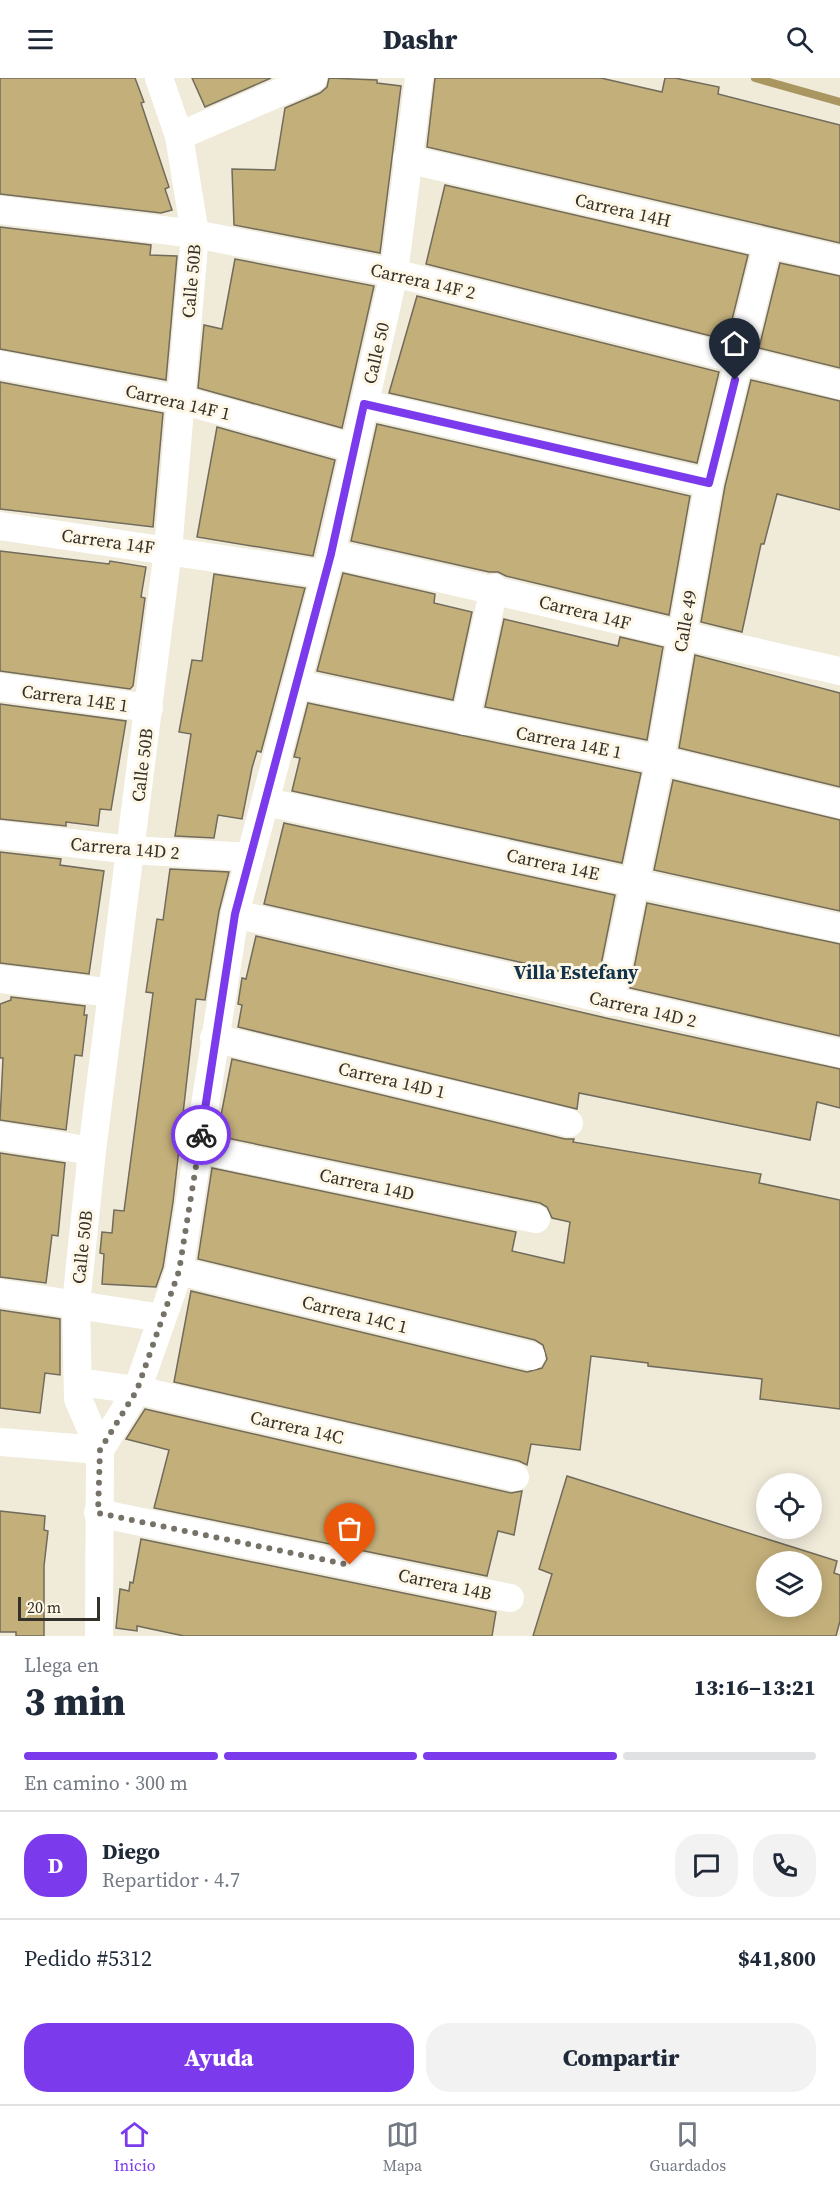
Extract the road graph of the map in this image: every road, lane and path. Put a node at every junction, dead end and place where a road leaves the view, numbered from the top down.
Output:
1 (159, 78) edge
2 (313, 78) edge
3 (419, 78) edge
4 (180, 136) junction
5 (407, 159) junction
6 (0, 210) edge
7 (195, 234) junction
8 (768, 243) junction
9 (840, 260) edge
10 (394, 273) junction
11 (740, 359) junction
12 (0, 365) edge
13 (840, 385) edge
14 (181, 400) junction
15 (364, 404) junction
16 (354, 448) junction
17 (709, 483) junction
18 (0, 526) edge
19 (168, 550) junction
20 (327, 564) junction
21 (494, 588) junction
22 (683, 636) junction
23 (840, 671) edge
24 (297, 684) junction
25 (0, 687) edge
26 (149, 708) junction
27 (465, 721) junction
28 (660, 760) junction
29 (267, 802) junction
30 (840, 804) edge
31 (0, 835) edge
32 (131, 850) junction
33 (250, 857) junction
34 (634, 882) junction
35 (235, 914) junction
36 (840, 928) edge
37 (0, 979) edge
38 (112, 993) junction
39 (610, 1002) junction
40 (214, 1038) junction
41 (840, 1053) edge
42 (569, 1123) dead end
43 (0, 1136) edge
44 (199, 1149) junction
45 (92, 1151) junction
46 (536, 1219) dead end
47 (179, 1271) junction
48 (0, 1293) edge
49 (76, 1304) junction
50 (162, 1318) junction
51 (531, 1356) dead end
52 (78, 1382) junction
53 (137, 1390) junction
54 (0, 1442) edge
55 (100, 1450) junction
56 (515, 1477) dead end
57 (98, 1513) junction
58 (510, 1598) dead end
59 (99, 1636) edge

1 - 4 street, Calle 50B
2 - 4 street
3 - 5 street, Calle 50
4 - 7 street, Calle 50B
5 - 8 street, Carrera 14H
5 - 10 street, Calle 50
6 - 7 street, Carrera 14F 2
7 - 10 street, Carrera 14F 2
7 - 14 street, Calle 50B
8 - 9 street, Carrera 14H
8 - 11 street, Calle 49
10 - 11 street, Carrera 14F 2
10 - 15 street, Calle 50
11 - 13 street, Carrera 14F 2
11 - 17 street, Calle 49
12 - 14 street, Carrera 14F 1
14 - 16 street, Carrera 14F 1
14 - 19 street, Calle 50B
15 - 16 street, Calle 50
15 - 17 street
16 - 20 street, Calle 50
17 - 22 street, Calle 49
18 - 19 street, Carrera 14F
19 - 20 street, Carrera 14F
19 - 26 street, Calle 50B
20 - 21 street, Carrera 14F
20 - 24 street, Calle 50
21 - 22 street, Carrera 14F
21 - 27 street
22 - 23 street, Carrera 14F
22 - 28 street, Calle 49
24 - 27 street, Carrera 14E 1
24 - 29 street, Calle 50
25 - 26 street, Carrera 14E 1
26 - 32 street, Calle 50B
27 - 28 street, Carrera 14E 1
28 - 30 street, Carrera 14E 1
28 - 34 street, Calle 49
29 - 33 street, Calle 50
29 - 34 street, Carrera 14E
31 - 32 street, Carrera 14D 2
32 - 33 street, Carrera 14D 2
32 - 38 street, Calle 50B
33 - 35 street, Calle 50
34 - 36 street, Carrera 14E
34 - 39 street, Calle 49
35 - 39 street, Carrera 14D 2
35 - 40 street, Calle 50
37 - 38 street
38 - 45 street, Calle 50B
39 - 41 street, Carrera 14D 2
40 - 42 street, Carrera 14D 1
40 - 44 street, Calle 50
43 - 45 street
44 - 46 street, Carrera 14D
44 - 47 street, Calle 50
45 - 49 street, Calle 50B
47 - 50 street, Calle 50
47 - 51 street, Carrera 14C 1
48 - 49 street
49 - 50 street
49 - 52 street, Calle 50B
50 - 53 street, Calle 50
52 - 53 street, Carrera 14C
52 - 55 street, Calle 50B
53 - 55 street, Calle 50
53 - 56 street, Carrera 14C
54 - 55 street
55 - 57 street, Calle 50
57 - 58 street, Carrera 14B
57 - 59 street, Calle 50

